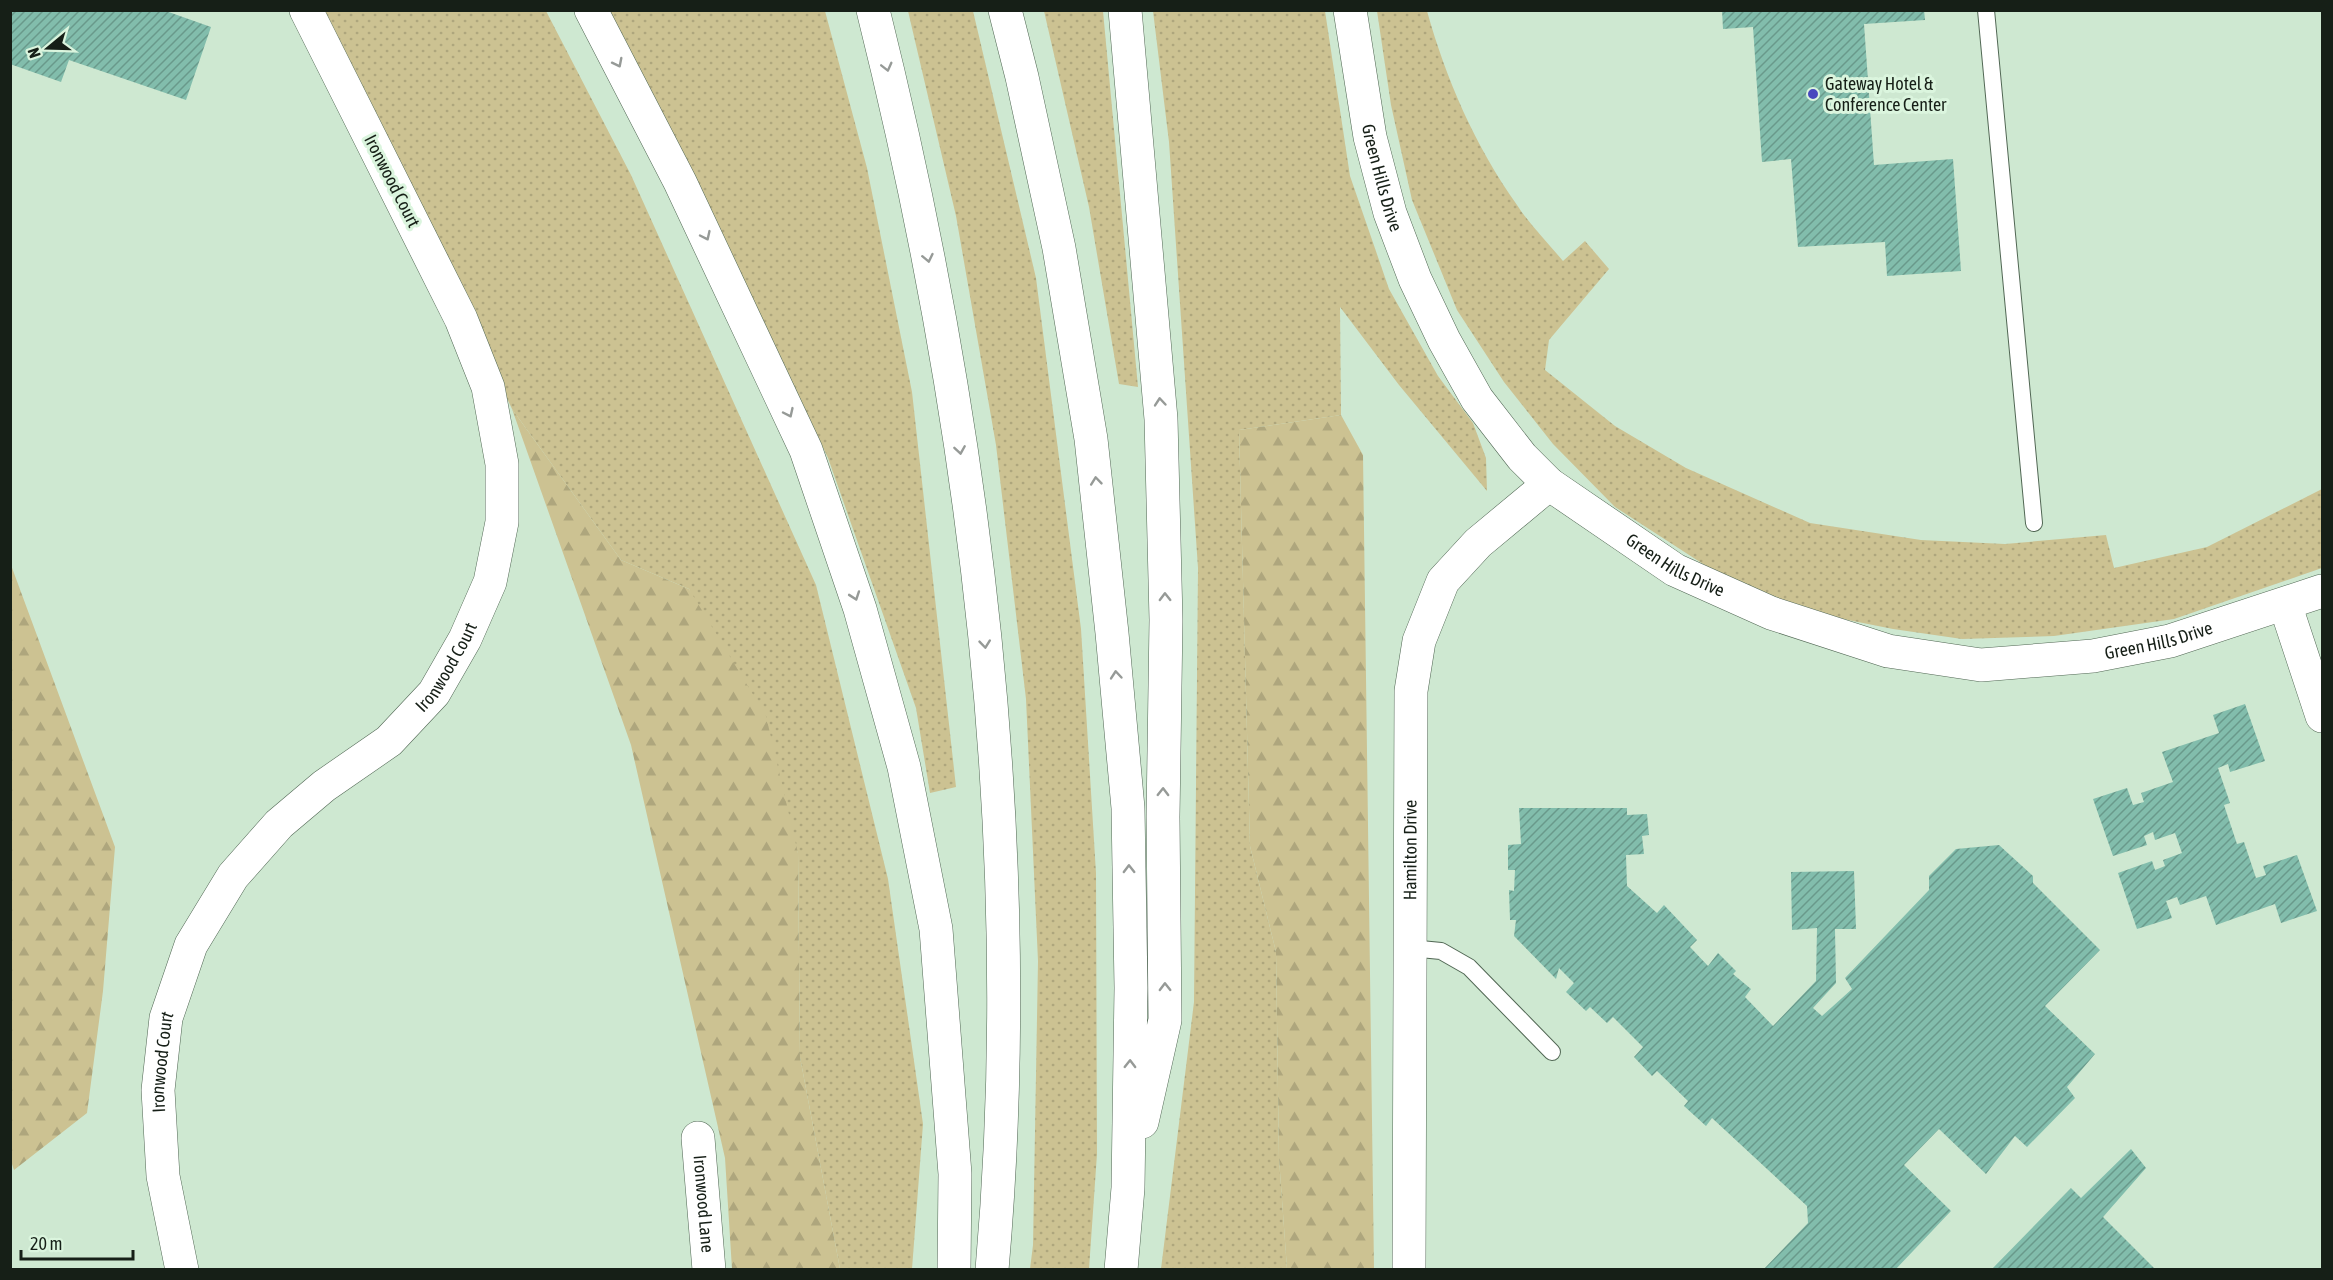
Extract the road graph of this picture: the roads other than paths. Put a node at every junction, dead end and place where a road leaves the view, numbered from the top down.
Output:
1 (306, 10) edge
2 (591, 10) edge
3 (873, 10) edge
4 (1005, 10) edge
5 (1125, 10) edge
6 (1350, 10) edge
7 (1986, 10) edge
8 (1549, 484) junction
9 (2034, 523) dead end
10 (2322, 591) edge
11 (2285, 604) junction
12 (2322, 716) edge
13 (1410, 948) junction
14 (1552, 1052) dead end
15 (698, 1137) dead end
16 (1128, 1188) junction
17 (182, 1269) edge
18 (709, 1269) edge
19 (954, 1269) edge
20 (992, 1269) edge
21 (1121, 1269) edge
22 (1409, 1269) edge

1 - 17 main road, Ironwood Court
2 -> 19 main road
3 -> 20 main road
16 -> 4 main road
16 -> 5 main road
6 - 8 main road, Green Hills Drive
7 - 9 lane
8 - 11 main road, Green Hills Drive
8 - 13 main road, Hamilton Drive
10 - 11 main road, Green Hills Drive
11 - 12 main road
13 - 14 lane
13 - 22 main road, Hamilton Drive
15 - 18 main road, Ironwood Lane
16 - 21 main road

